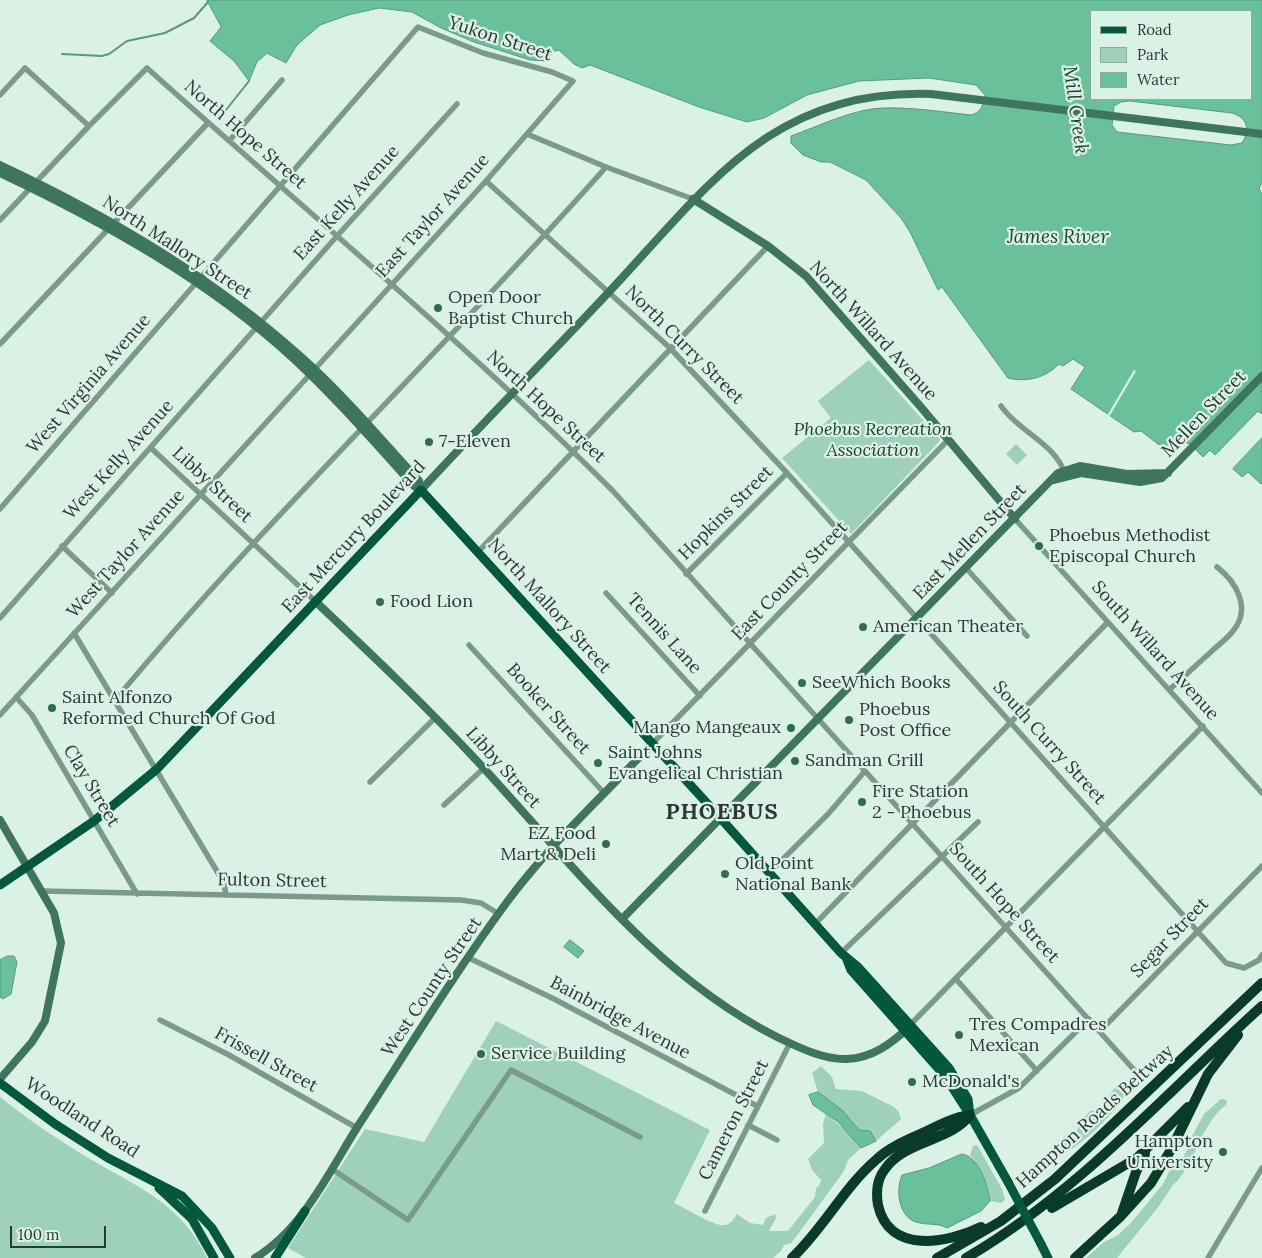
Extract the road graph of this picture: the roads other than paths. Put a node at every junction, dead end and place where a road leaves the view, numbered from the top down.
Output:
1 (418, 27) joint
2 (282, 80) dead end
3 (573, 81) joint
4 (0, 95) edge
5 (457, 104) dead end
6 (208, 123) junction
7 (89, 126) junction
8 (527, 134) junction
9 (1262, 134) edge
10 (230, 140) junction
11 (0, 165) edge
12 (606, 167) junction
13 (0, 173) edge
14 (486, 180) junction
15 (33, 185) junction
16 (280, 185) junction
17 (693, 199) junction
18 (0, 220) edge
19 (110, 226) junction
20 (337, 236) junction
21 (545, 236) junction
22 (768, 246) junction
23 (199, 281) junction
24 (391, 284) junction
25 (609, 293) junction
26 (259, 325) junction
27 (448, 336) junction
28 (0, 344) edge
29 (670, 348) junction
30 (312, 372) junction
31 (1262, 376) edge
32 (510, 395) junction
33 (1001, 406) dead end
34 (365, 427) junction
35 (949, 439) junction
36 (151, 448) junction
37 (572, 451) junction
38 (787, 473) junction
39 (1065, 473) junction
40 (421, 490) junction
41 (200, 494) junction
42 (0, 509) edge
43 (1014, 519) junction
44 (849, 543) junction
45 (254, 544) junction
46 (62, 546) junction
47 (478, 552) junction
48 (1217, 567) dead end
49 (966, 568) junction
50 (686, 574) junction
51 (112, 592) junction
52 (606, 593) dead end
53 (315, 601) junction
54 (0, 618) edge
55 (917, 619) junction
56 (1108, 622) junction
57 (74, 634) junction
58 (1027, 636) dead end
59 (750, 644) junction
60 (469, 645) dead end
61 (1170, 689) junction
62 (700, 696) junction
63 (16, 697) junction
64 (116, 700) junction
65 (0, 715) edge
66 (436, 717) junction
67 (819, 719) junction
68 (1011, 723) junction
69 (1202, 726) junction
70 (652, 744) junction
71 (484, 768) junction
72 (157, 769) junction
73 (865, 771) junction
74 (370, 782) dead end
75 (1262, 792) edge
76 (605, 794) junction
77 (444, 805) dead end
78 (720, 818) junction
79 (0, 820) edge
80 (94, 821) junction
81 (978, 822) dead end
82 (912, 824) junction
83 (1104, 827) junction
84 (554, 846) junction
85 (942, 856) junction
86 (28, 866) junction
87 (1262, 866) edge
88 (769, 873) junction
89 (14, 875) junction
90 (0, 881) edge
91 (0, 885) edge
92 (42, 891) junction
93 (137, 894) junction
94 (226, 895) junction
95 (499, 914) junction
96 (622, 919) junction
97 (814, 924) junction
98 (1007, 928) junction
99 (1198, 932) junction
100 (1262, 955) edge
101 (844, 956) junction
102 (469, 958) junction
103 (956, 979) junction
104 (1262, 983) edge
105 (1262, 1006) edge
106 (1089, 1019) junction
107 (160, 1020) dead end
108 (908, 1028) junction
109 (1100, 1031) junction
110 (790, 1043) junction
111 (1037, 1070) junction
112 (1135, 1071) dead end
113 (0, 1081) edge
114 (1193, 1102) junction
115 (757, 1106) junction
116 (970, 1114) junction
117 (748, 1125) junction
118 (357, 1128) junction
119 (640, 1137) dead end
120 (777, 1140) dead end
121 (1147, 1150) junction
122 (1081, 1155) junction
123 (1262, 1168) edge
124 (332, 1169) junction
125 (147, 1178) junction
126 (305, 1211) junction
127 (705, 1211) dead end
128 (1122, 1216) junction
129 (976, 1252) junction
130 (214, 1258) edge
131 (230, 1258) edge
132 (254, 1258) edge
133 (275, 1258) edge
134 (792, 1258) edge
135 (937, 1258) edge
136 (966, 1258) edge
137 (1048, 1258) edge
138 (1075, 1258) edge
139 (1208, 1258) edge

1 - 3 street, Yukon Street
1 - 16 street, West Virginia Avenue
2 - 10 street
3 - 8 street, East Taylor Avenue
4 - 7 street
5 - 20 street, East Kelly Avenue
6 - 7 street, North Hope Street
6 - 10 street, North Hope Street
6 - 19 street
7 - 15 street
8 - 12 street, North Willard Avenue
8 - 14 street, East Taylor Avenue
9 - 17 main road, East Mercury Boulevard
10 - 16 street, North Hope Street
11 - 15 main road, North Mallory Street
12 - 17 street, North Willard Avenue
12 - 21 street
13 - 15 main road, North Mallory Street
14 - 21 street, North Curry Street
14 - 24 street, East Taylor Avenue
15 - 18 street
15 - 19 main road, North Mallory Street
16 - 20 street, North Hope Street
16 - 23 street, West Virginia Avenue
17 - 22 main road, North Willard Avenue
17 - 25 main road, East Mercury Boulevard
19 - 23 main road, North Mallory Street
19 - 28 street
20 - 24 street, North Hope Street
20 - 26 street, East Kelly Avenue
21 - 25 street, North Curry Street
21 - 27 street
22 - 29 street
22 - 35 main road, North Willard Avenue
23 - 26 main road, North Mallory Street
23 - 42 street, West Virginia Avenue
24 - 27 street, North Hope Street
24 - 30 street, East Taylor Avenue
25 - 29 street, North Curry Street
25 - 32 main road, East Mercury Boulevard
26 - 30 main road, North Mallory Street
26 - 36 street, West Kelly Avenue
27 - 32 street, North Hope Street
27 - 34 street
29 - 37 street
29 - 38 street, North Curry Street
30 - 34 main road, North Mallory Street
30 - 41 street, West Taylor Avenue
31 - 39 main road, Mellen Street
32 - 37 street, North Hope Street
32 - 40 main road, East Mercury Boulevard
33 - 39 street
34 - 40 main road, North Mallory Street
34 - 45 street
35 - 43 main road, South Willard Avenue
35 - 44 street, East County Street
36 - 41 street, Libby Street
36 - 46 street, West Kelly Avenue
37 - 47 street
37 - 50 street, North Hope Street
38 - 44 street, North Curry Street
38 - 50 street, Hopkins Street
39 - 43 main road, East Mellen Street
40 - 47 main road, North Mallory Street
40 - 53 main road, East Mercury Boulevard
41 - 45 street, Libby Street
41 - 51 street, West Taylor Avenue
43 - 49 main road, East Mellen Street
43 - 56 street, South Willard Avenue
44 - 55 street, South Curry Street
44 - 59 street, East County Street
45 - 53 street, Libby Street
45 - 64 street
46 - 51 street
46 - 54 street, West Kelly Avenue
47 - 70 main road, North Mallory Street
48 - 61 street
49 - 55 main road, East Mellen Street
49 - 58 street
50 - 59 street, North Hope Street
51 - 57 street, West Taylor Avenue
52 - 62 street, Tennis Lane
53 - 66 main road, Libby Street
53 - 72 main road, East Mercury Boulevard
55 - 67 main road, East Mellen Street
55 - 68 street, South Curry Street
56 - 61 street, South Willard Avenue
56 - 68 street
57 - 63 street, West Taylor Avenue
57 - 64 street
59 - 62 street, East County Street
59 - 67 street, South Hope Street
60 - 76 street, Booker Street
61 - 69 street, South Willard Avenue
62 - 70 street, East County Street
63 - 65 street, West Taylor Avenue
63 - 80 street, Clay Street
64 - 72 street
66 - 71 main road, Libby Street
66 - 74 street
67 - 73 street, South Hope Street
67 - 78 main road, East Mellen Street
68 - 82 street
68 - 83 street, South Curry Street
69 - 75 street, South Willard Avenue
69 - 83 street
70 - 76 main road, West County Street
70 - 78 main road, North Mallory Street
71 - 77 street
71 - 84 main road, Libby Street
72 - 80 main road, East Mercury Boulevard
72 - 94 street
73 - 82 street, South Hope Street
73 - 88 street
76 - 84 main road, West County Street
78 - 88 main road, North Mallory Street
78 - 96 main road, East Mellen Street
79 - 86 main road
80 - 86 main road, East Mercury Boulevard
80 - 93 street, Clay Street
81 - 85 street
82 - 85 street, South Hope Street
82 - 97 street
83 - 98 street
83 - 99 street, South Curry Street
84 - 95 main road, West County Street
84 - 96 main road, Libby Street
85 - 98 street, South Hope Street
85 - 101 street
86 - 89 main road, East Mercury Boulevard
86 - 92 main road
87 - 99 street, Segar Street
88 - 97 main road, North Mallory Street
89 - 90 main road, East Mercury Boulevard
89 - 91 main road, East Mercury Boulevard
92 - 93 street, Fulton Street
92 - 113 main road
93 - 94 street, Fulton Street
94 - 95 street, Fulton Street
95 - 102 main road, West County Street
96 - 110 main road, Libby Street
97 - 101 main road, North Mallory Street
98 - 103 street
98 - 106 street, South Hope Street
99 - 100 street, South Curry Street
99 - 109 street, Segar Street
101 - 108 main road, North Mallory Street
102 - 115 street, Bainbridge Avenue
102 - 118 main road, West County Street
103 - 108 street
103 - 111 street
104 - 122 highway, Hampton Roads Beltway
105 - 114 highway
105 - 129 highway, Hampton Roads Beltway
106 - 109 street, South Hope Street
106 - 111 street
107 - 118 street, Frissell Street
108 - 110 main road, Libby Street
108 - 116 main road, North Mallory Street
109 - 112 street, South Hope Street
110 - 115 street, Cameron Street
111 - 116 street
113 - 125 main road, Woodland Road
114 - 121 highway
114 - 128 highway
115 - 117 street, Cameron Street
116 - 122 highway
116 - 134 highway
116 - 137 main road, North Mallory Street, bridge
117 - 120 street
117 - 127 street, Cameron Street
118 - 124 main road, West County Street
119 - 124 street
121 - 128 highway
121 - 129 highway
122 - 135 highway, Hampton Roads Beltway
123 - 139 street
124 - 126 main road, West County Street
125 - 130 main road, Woodland Road
125 - 131 main road, Woodland Road
126 - 132 main road, West County Street
126 - 133 main road
128 - 138 highway
129 - 136 highway, Hampton Roads Beltway

